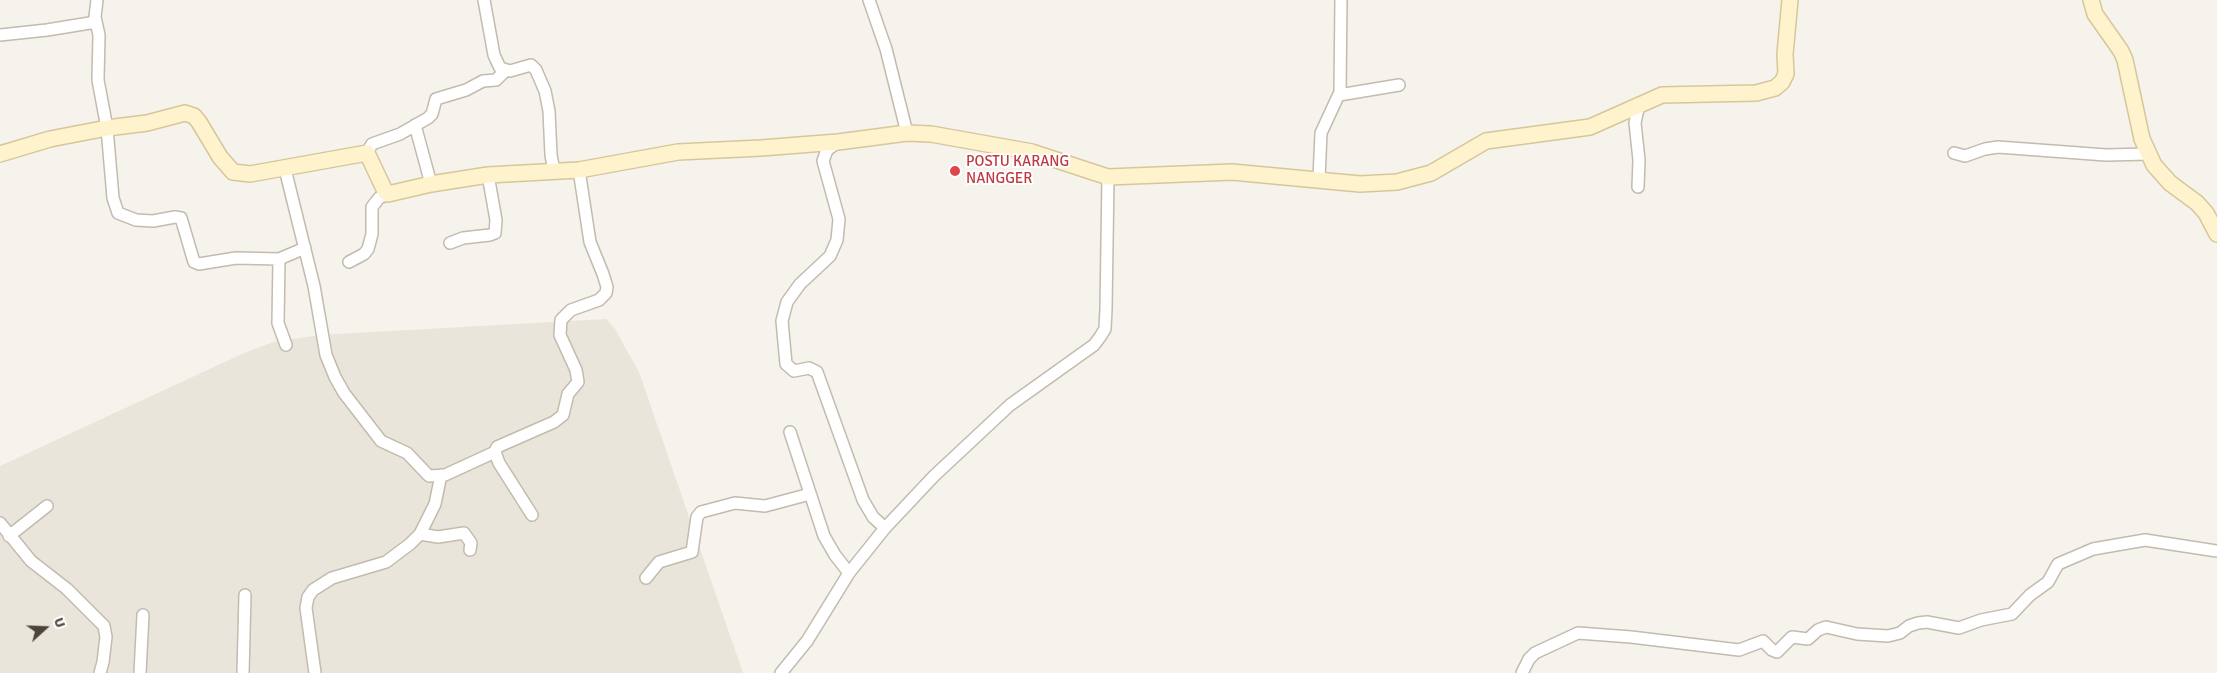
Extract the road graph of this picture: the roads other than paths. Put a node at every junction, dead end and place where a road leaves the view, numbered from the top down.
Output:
1 (97, 0) edge
2 (484, 0) edge
3 (869, 0) edge
4 (1341, 0) edge
5 (1790, 0) edge
6 (2091, 0) edge
7 (96, 22) junction
8 (0, 35) edge
9 (505, 71) junction
10 (1399, 85) dead end
11 (1339, 94) junction
12 (1639, 104) junction
13 (415, 125) junction
14 (107, 128) junction
15 (907, 132) junction
16 (838, 142) junction
17 (1954, 152) dead end
18 (367, 153) junction
19 (0, 154) edge
20 (2148, 154) junction
21 (285, 169) junction
22 (579, 170) junction
23 (554, 171) junction
24 (488, 175) junction
25 (1108, 177) junction
26 (1319, 179) junction
27 (431, 184) junction
28 (1638, 187) dead end
29 (388, 194) junction
30 (2217, 234) edge
31 (450, 243) dead end
32 (306, 248) junction
33 (279, 259) junction
34 (349, 262) dead end
35 (286, 345) dead end
36 (790, 432) dead end
37 (495, 452) junction
38 (441, 475) junction
39 (810, 494) junction
40 (47, 506) dead end
41 (532, 515) dead end
42 (0, 523) edge
43 (885, 528) junction
44 (420, 534) junction
45 (9, 536) junction
46 (470, 550) dead end
47 (2217, 552) edge
48 (849, 573) junction
49 (646, 578) dead end
50 (245, 595) dead end
51 (143, 615) dead end
52 (100, 673) edge
53 (140, 673) edge
54 (243, 673) edge
55 (315, 673) edge
56 (781, 673) edge
57 (1522, 673) edge

1 - 7 street
2 - 9 street
3 - 15 street
4 - 11 street
5 - 12 street
6 - 20 street
7 - 8 street
7 - 14 street
9 - 13 street
9 - 23 street
10 - 11 street
11 - 26 street
12 - 26 street
12 - 28 street
13 - 18 street
13 - 27 street
14 - 19 street
14 - 21 street
14 - 33 street
15 - 16 street
15 - 25 street
16 - 22 street
16 - 43 street
17 - 20 street
18 - 21 street
18 - 29 street
20 - 30 street
21 - 32 street
22 - 23 street
22 - 37 street
23 - 24 street
24 - 27 street
24 - 31 street
25 - 26 street
25 - 43 street
27 - 29 street
29 - 34 street
32 - 33 street
32 - 38 street
33 - 35 street
36 - 39 street
37 - 38 street
37 - 41 street
38 - 44 street
39 - 48 street
39 - 49 street
40 - 45 street
42 - 45 street
43 - 48 street
44 - 46 street
44 - 55 street
45 - 52 street
47 - 57 street
48 - 56 street
50 - 54 street
51 - 53 street

